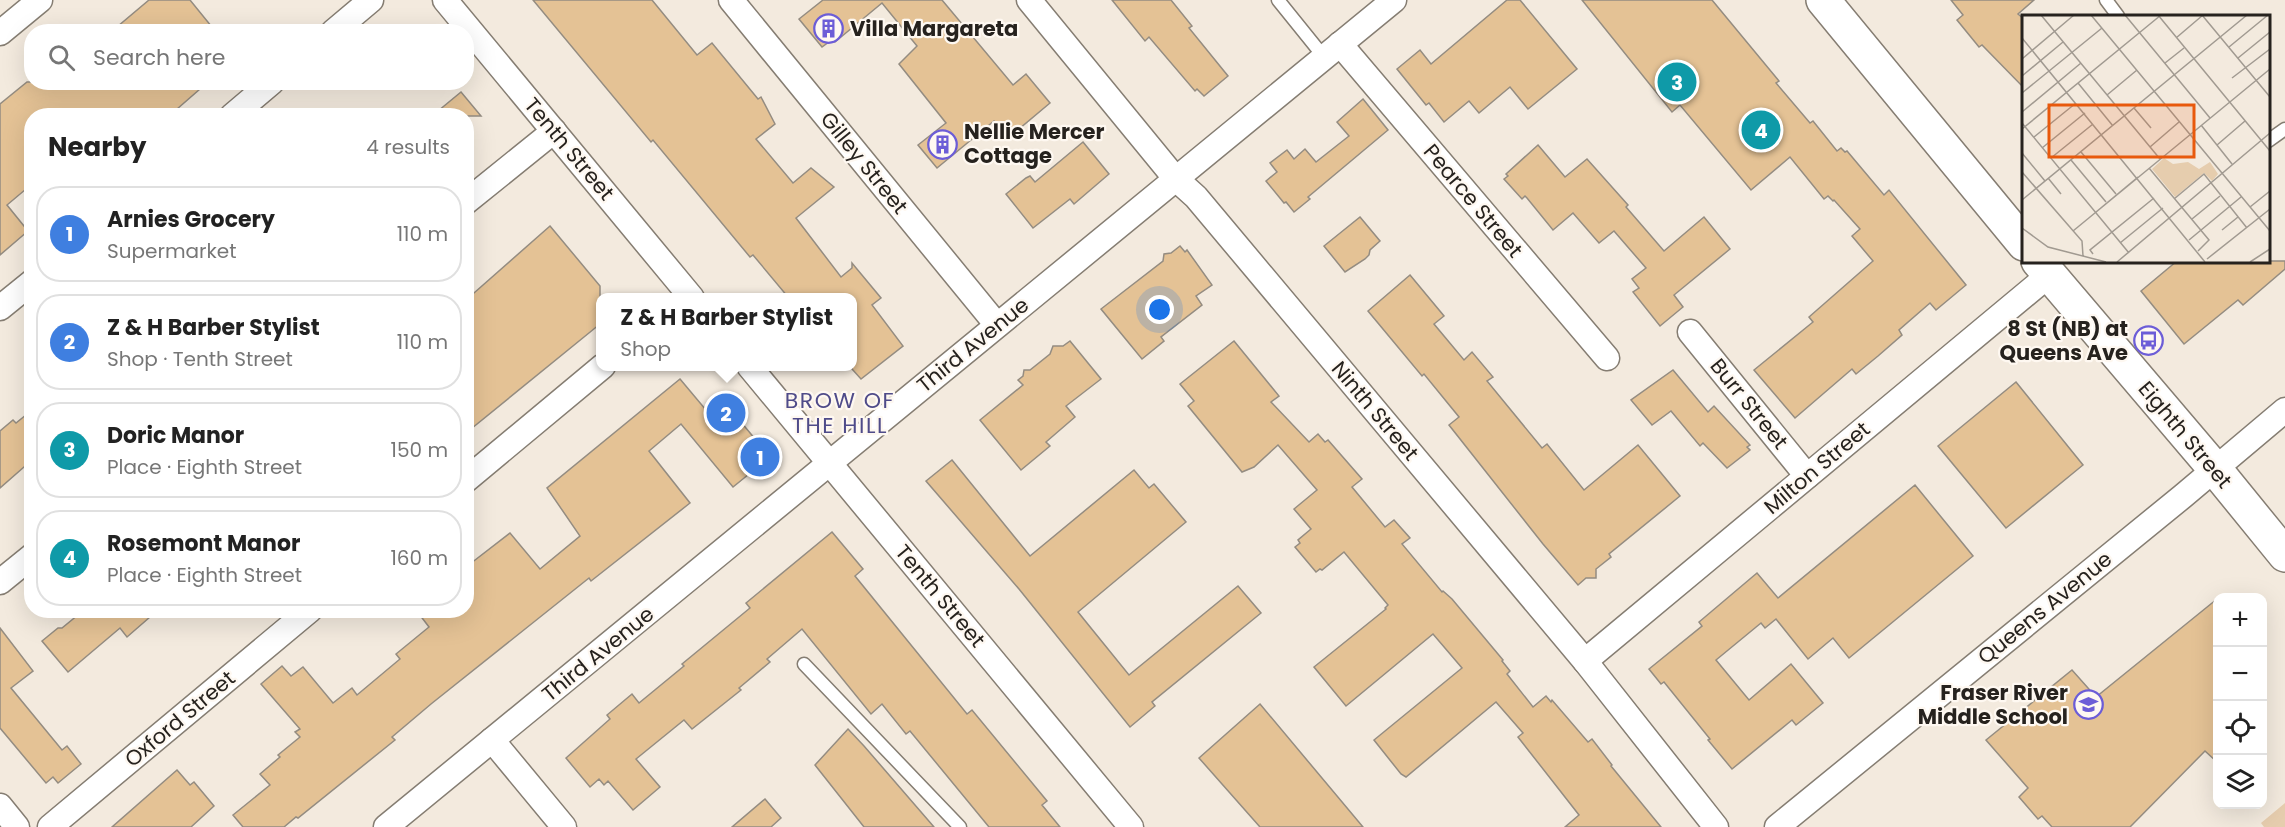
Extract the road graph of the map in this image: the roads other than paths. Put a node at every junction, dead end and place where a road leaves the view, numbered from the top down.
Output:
1 (40, 0) edge
2 (371, 0) edge
3 (445, 0) edge
4 (731, 0) edge
5 (1029, 0) edge
6 (1278, 0) edge
7 (1394, 0) edge
8 (1822, 0) edge
9 (2106, 0) edge
10 (2117, 15) edge
11 (342, 24) edge
12 (465, 24) edge
13 (0, 33) edge
14 (474, 35) edge
15 (1332, 50) junction
16 (263, 90) edge
17 (241, 108) edge
18 (2285, 129) edge
19 (554, 131) junction
20 (2270, 140) edge
21 (1175, 178) junction
22 (474, 196) edge
23 (2022, 242) edge
24 (2043, 268) edge
25 (24, 288) edge
26 (686, 293) edge
27 (0, 308) edge
28 (997, 325) junction
29 (1690, 332) dead end
30 (1606, 358) dead end
31 (597, 371) edge
32 (753, 371) edge
33 (2285, 410) edge
34 (829, 463) junction
35 (2215, 469) junction
36 (474, 473) edge
37 (1807, 476) junction
38 (2285, 555) edge
39 (24, 562) edge
40 (0, 582) edge
41 (300, 618) edge
42 (1585, 661) junction
43 (804, 664) dead end
44 (492, 740) junction
45 (0, 806) edge
46 (17, 827) edge
47 (50, 827) edge
48 (386, 827) edge
49 (564, 827) edge
50 (960, 827) edge
51 (1131, 827) edge
52 (1716, 827) edge
53 (1777, 827) edge

1 - 13 street
2 - 11 street
3 - 12 street, Tenth Street
4 - 28 street, Gilley Street
5 - 21 street, Ninth Street
6 - 15 lane
7 - 15 street, Third Avenue
8 - 23 street
9 - 10 lane
14 - 19 street, Tenth Street
15 - 21 street, Third Avenue
15 - 30 street, Pearce Street
16 - 17 street
18 - 20 lane
19 - 22 street
19 - 26 street, Tenth Street
21 - 28 street, Third Avenue
21 - 42 street, Ninth Street
24 - 35 street, Eighth Street
24 - 37 street, Milton Street
25 - 27 street
28 - 34 street, Third Avenue
29 - 37 street, Burr Street
31 - 36 street
32 - 34 street, Tenth Street
33 - 35 street, Queens Avenue
34 - 44 street, Third Avenue
34 - 51 street, Tenth Street
35 - 38 street, Eighth Street
35 - 53 street, Queens Avenue
37 - 42 street, Milton Street
39 - 40 street
41 - 47 street, Oxford Street
42 - 52 street, Ninth Street
43 - 50 lane
44 - 48 street, Third Avenue
44 - 49 street
45 - 46 street

